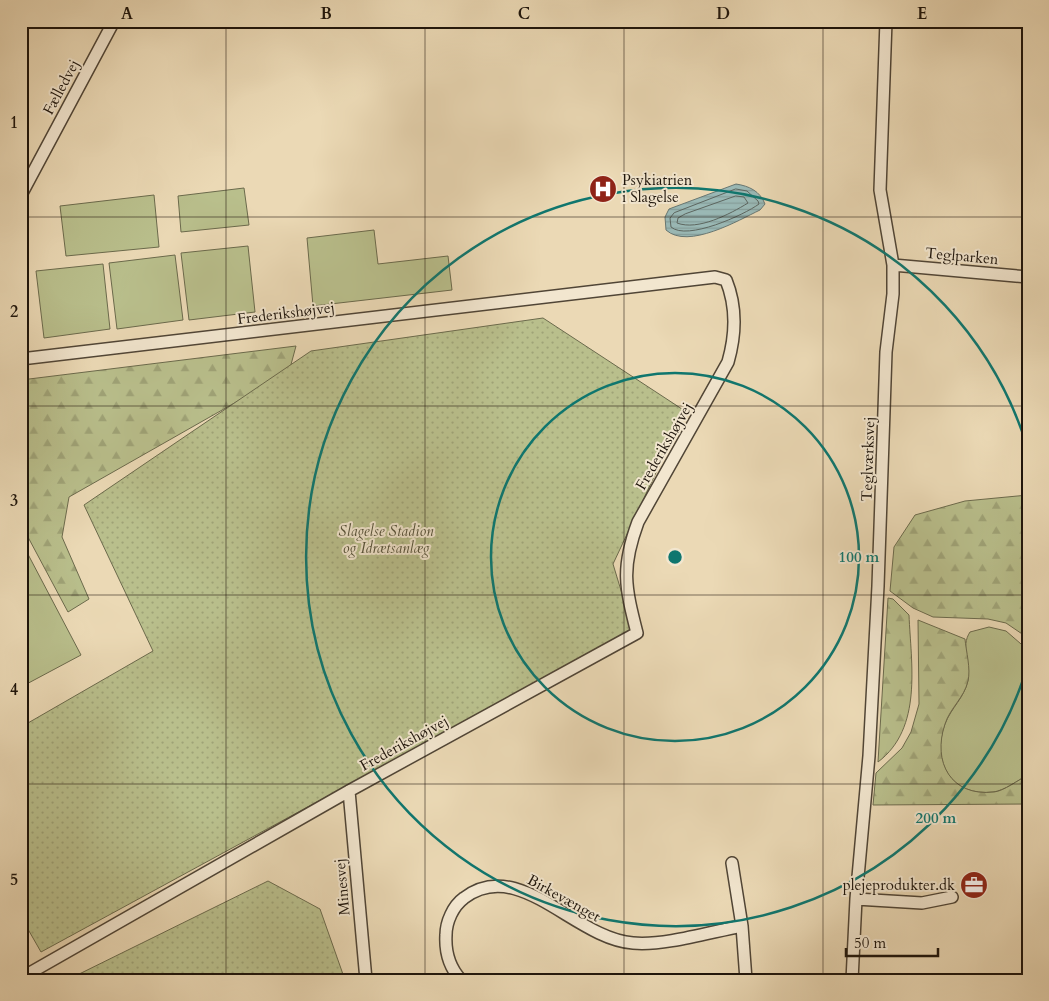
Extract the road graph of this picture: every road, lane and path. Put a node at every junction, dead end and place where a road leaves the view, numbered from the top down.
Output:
1 (114, 21) edge
2 (886, 21) edge
3 (21, 195) edge
4 (894, 266) junction
5 (1028, 278) edge
6 (21, 359) edge
7 (349, 791) junction
8 (732, 863) dead end
9 (952, 897) dead end
10 (856, 899) junction
11 (742, 926) junction
12 (21, 978) edge
13 (366, 980) edge
14 (461, 980) edge
15 (746, 980) edge
16 (852, 980) edge

1 - 3 street, Fælledvej
2 - 4 street, Teglværksvej
4 - 5 street, Teglparken
4 - 10 street, Teglværksvej
6 - 7 street, Frederikshøjvej
7 - 12 street, Frederikshøjvej
7 - 13 street, Minesvej
8 - 11 street
9 - 10 street
10 - 16 street, Teglværksvej
11 - 14 street, Birkevænget
11 - 15 street

